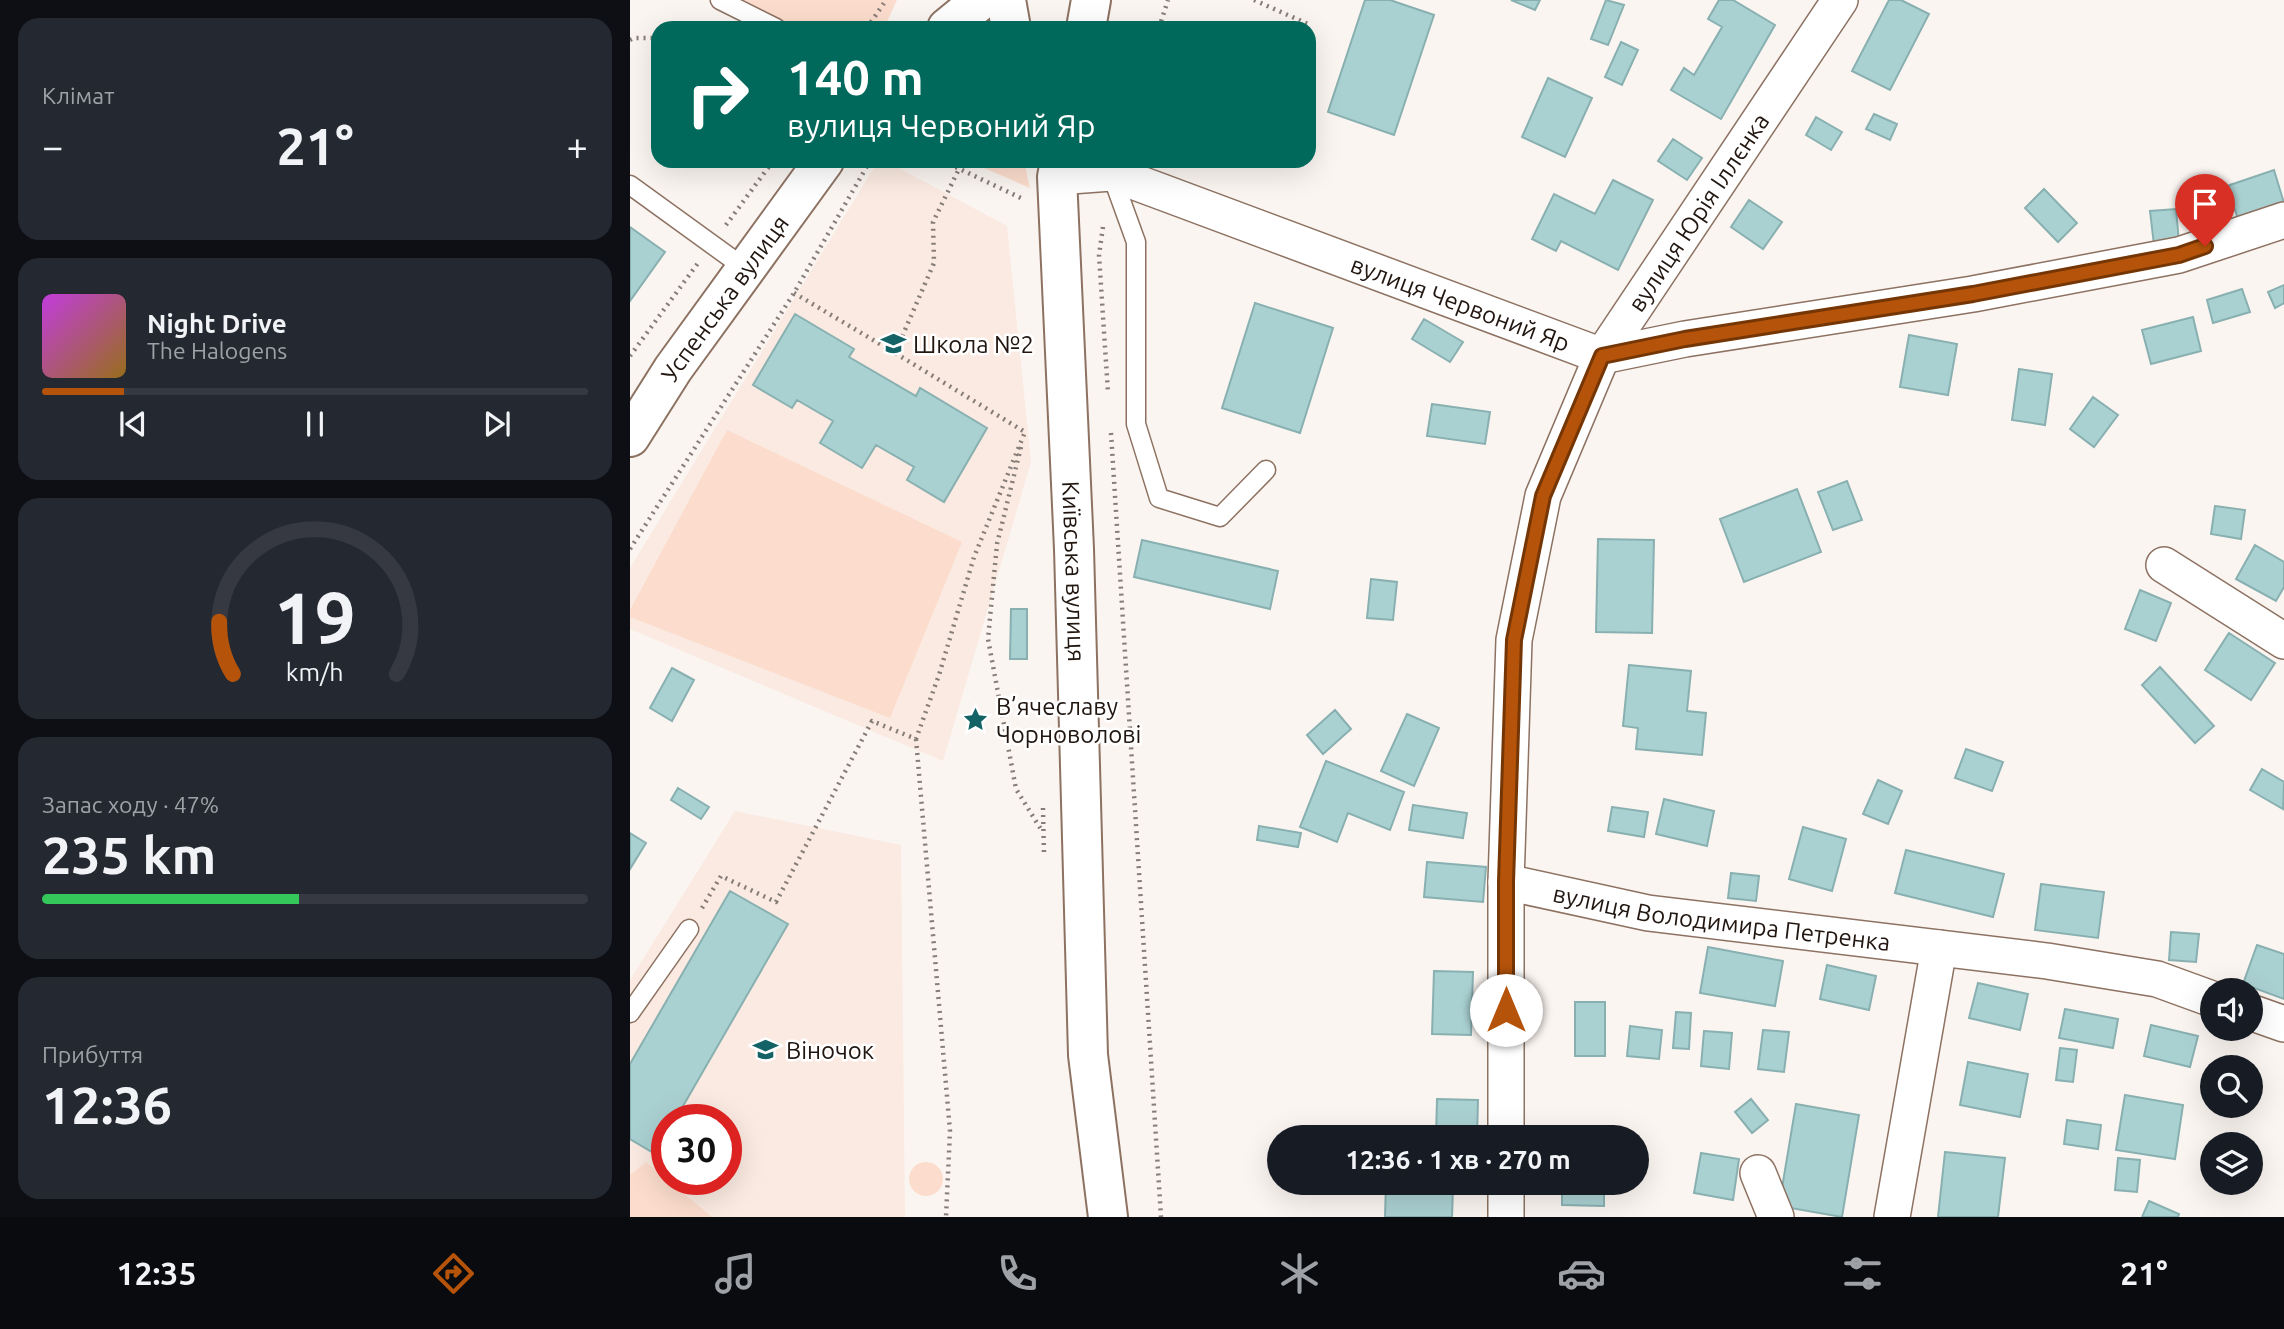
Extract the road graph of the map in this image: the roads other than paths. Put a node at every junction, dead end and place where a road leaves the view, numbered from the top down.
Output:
1 (720, 0) edge
2 (981, 0) edge
3 (1006, 0) edge
4 (1091, 0) edge
5 (1831, 2) edge
6 (762, 21) edge
7 (956, 21) edge
8 (1010, 21) edge
9 (1087, 21) edge
10 (819, 168) edge
11 (1056, 168) edge
12 (1072, 168) edge
13 (1111, 173) junction
14 (630, 185) edge
15 (2284, 220) edge
16 (746, 269) junction
17 (1602, 356) junction
18 (630, 437) edge
19 (1266, 470) dead end
20 (2164, 565) dead end
21 (2284, 641) edge
22 (1506, 882) junction
23 (689, 929) road end
24 (1939, 948) junction
25 (2200, 995) edge
26 (630, 1013) edge
27 (2263, 1017) edge
28 (2284, 1024) edge
29 (1506, 1125) edge
30 (1758, 1173) dead end
31 (1506, 1195) edge
32 (1108, 1217) edge
33 (1506, 1217) edge
34 (1776, 1217) edge
35 (1892, 1217) edge

1 - 6 lane
2 - 7 main road
3 - 8 main road
4 - 9 main road
5 - 17 street, вулиця Юрія Іллєнка
10 - 16 main road, Успенська вулиця
11 - 32 main road, Київська вулиця
12 - 13 street, вулиця Червоний Яр
13 - 17 street, вулиця Червоний Яр
13 - 19 lane
14 - 16 lane
15 - 17 street, вулиця Червоний Яр
16 - 18 main road, Успенська вулиця
17 - 22 street, вулиця Юрія Іллєнка
20 - 21 street
22 - 24 street, вулиця Володимира Петренка
22 - 29 street, вулиця Юрія Іллєнка
23 - 26 lane
24 - 25 street, вулиця Володимира Петренка
24 - 35 street
27 - 28 street
30 - 34 street
31 - 33 street

